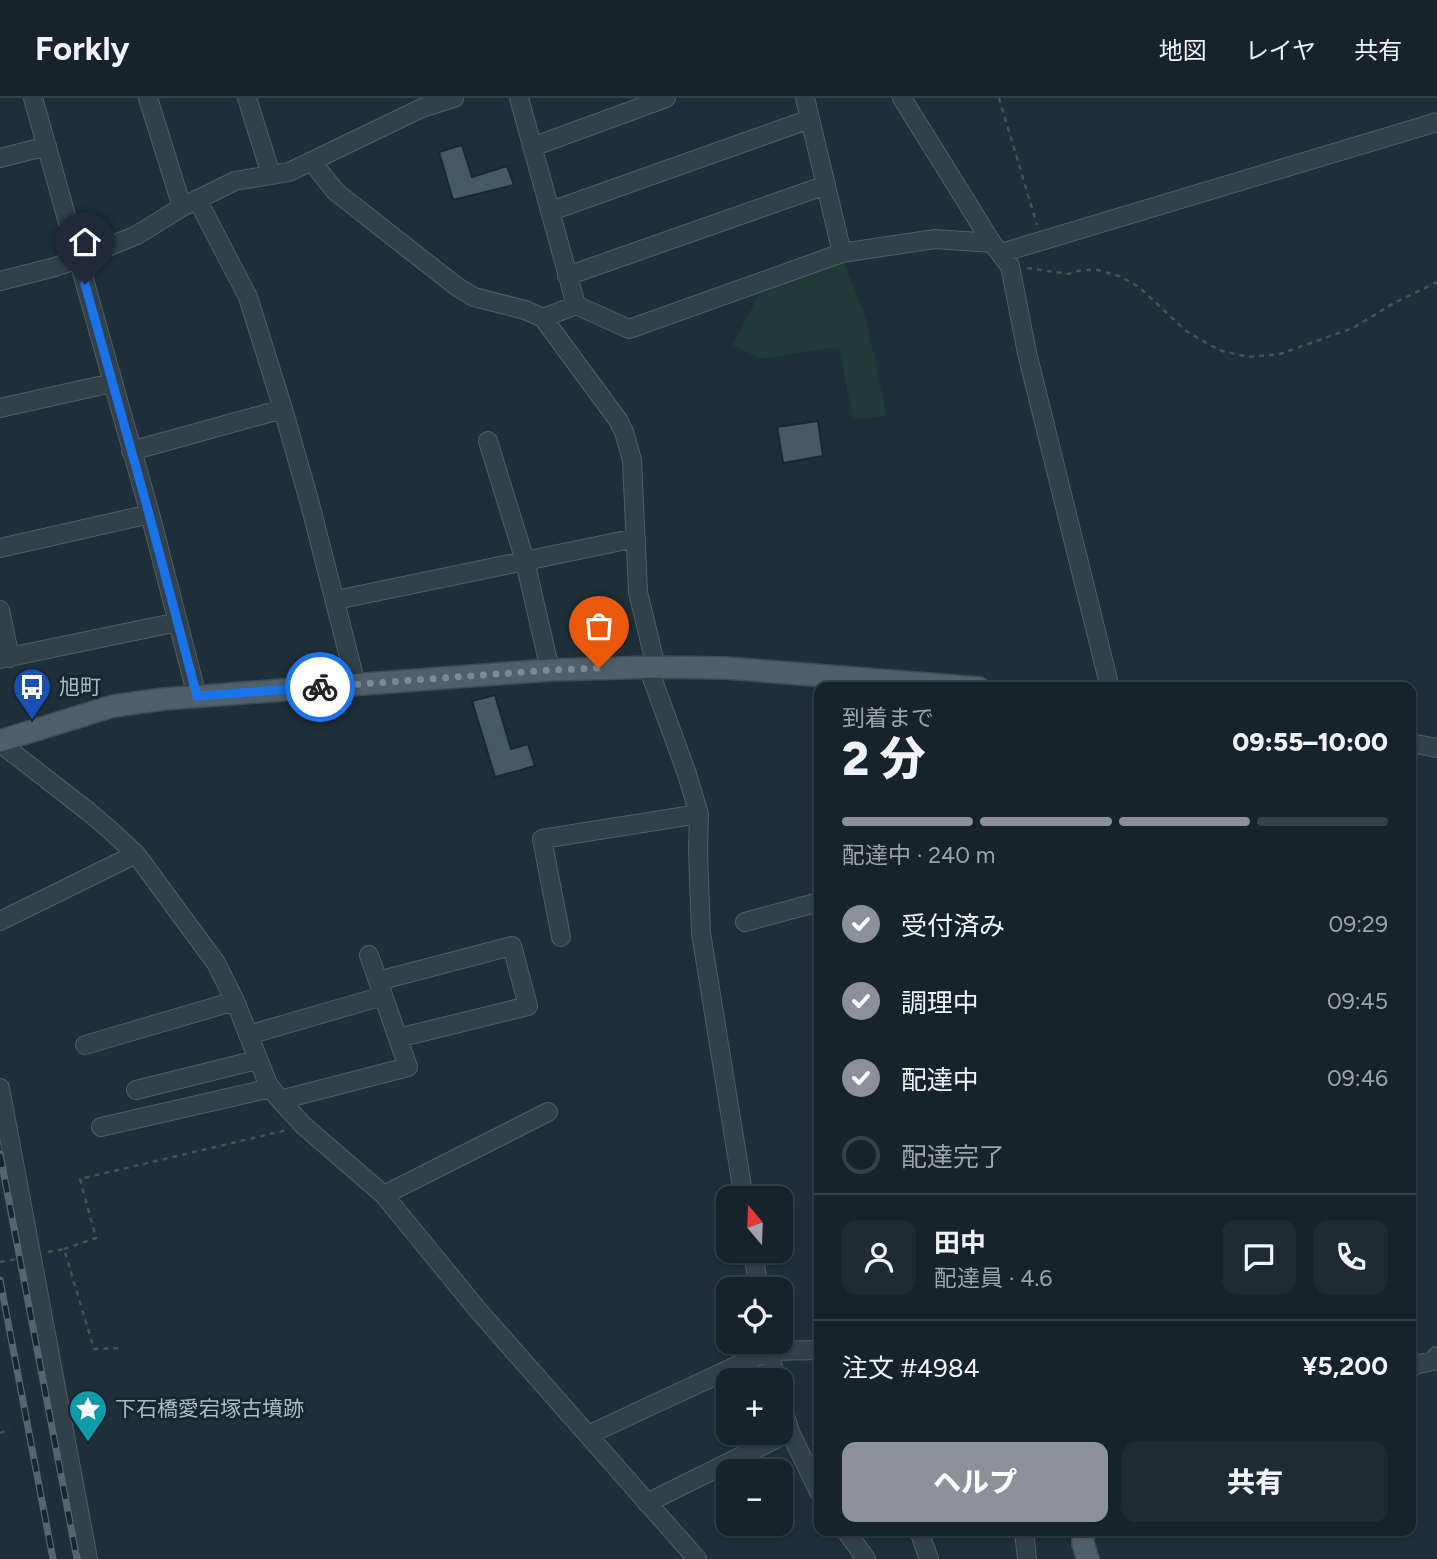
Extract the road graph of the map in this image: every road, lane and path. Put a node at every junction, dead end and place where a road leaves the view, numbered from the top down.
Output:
1 (33, 98) edge
2 (148, 98) edge
3 (247, 98) edge
4 (454, 98) edge
5 (519, 98) edge
6 (666, 98) edge
7 (805, 98) edge
8 (902, 98) edge
9 (999, 98) edge
10 (810, 119) junction
11 (1437, 122) edge
12 (47, 146) junction
13 (532, 146) junction
14 (0, 158) edge
15 (312, 162) junction
16 (271, 175) junction
17 (827, 185) junction
18 (189, 203) junction
19 (551, 211) junction
20 (1042, 241) junction
21 (842, 253) junction
22 (1001, 254) junction
23 (78, 259) junction
24 (568, 276) junction
25 (0, 281) edge
26 (1437, 282) edge
27 (576, 305) junction
28 (544, 317) junction
29 (112, 383) junction
30 (0, 408) edge
31 (283, 409) junction
32 (488, 441) dead end
33 (131, 452) junction
34 (149, 514) junction
35 (636, 538) junction
36 (0, 548) edge
37 (524, 561) junction
38 (335, 600) junction
39 (0, 610) edge
40 (178, 622) junction
41 (5, 658) edge
42 (652, 667) junction
43 (551, 670) junction
44 (887, 682) edge
45 (1109, 682) edge
46 (356, 684) junction
47 (197, 696) junction
48 (0, 742) edge
49 (1416, 744) edge
50 (1437, 748) edge
51 (699, 814) junction
52 (136, 854) junction
53 (814, 903) edge
54 (0, 921) edge
55 (745, 922) dead end
56 (561, 937) dead end
57 (369, 955) dead end
58 (380, 988) junction
59 (235, 1001) junction
60 (248, 1035) junction
61 (398, 1038) junction
62 (85, 1045) dead end
63 (257, 1060) junction
64 (0, 1088) edge
65 (136, 1090) dead end
66 (275, 1094) junction
67 (548, 1112) dead end
68 (304, 1126) junction
69 (101, 1127) dead end
70 (742, 1186) edge
71 (384, 1195) junction
72 (64, 1249) junction
73 (38, 1254) dead end
74 (26, 1257) dead end
75 (0, 1262) edge
76 (123, 1348) dead end
77 (793, 1348) edge
78 (814, 1350) edge
79 (754, 1354) edge
80 (1437, 1356) edge
81 (1416, 1365) edge
82 (10, 1430) dead end
83 (0, 1433) edge
84 (588, 1435) junction
85 (793, 1438) edge
86 (764, 1445) edge
87 (814, 1482) edge
88 (647, 1503) junction
89 (850, 1536) edge
90 (921, 1536) edge
91 (1025, 1536) edge
92 (1083, 1536) edge
93 (88, 1559) edge
94 (696, 1559) edge
95 (866, 1559) edge
96 (929, 1559) edge
97 (1027, 1559) edge
98 (1088, 1559) edge

1 - 12 street
2 - 18 street
3 - 16 street
4 - 15 street
5 - 13 street
6 - 13 street
7 - 10 street
8 - 22 street
9 - 20 path
10 - 17 street
10 - 19 street
11 - 20 street
12 - 14 street
12 - 23 street
13 - 19 street
15 - 16 street
15 - 28 street
16 - 18 street
17 - 21 street
17 - 24 street
18 - 23 street
18 - 31 street
19 - 24 street
20 - 22 street
21 - 22 street
21 - 27 street
22 - 26 path
22 - 45 street
23 - 25 street
23 - 29 street
24 - 27 street
27 - 28 street
28 - 35 street
29 - 30 street
29 - 33 street
31 - 33 street
31 - 38 street
32 - 37 street
33 - 34 street
34 - 36 street
34 - 40 street
35 - 37 street
35 - 42 street
37 - 38 street
37 - 43 street
38 - 46 street
39 - 41 street
40 - 41 street
40 - 47 street
42 - 43 main road
42 - 44 main road
42 - 51 street
43 - 46 main road
46 - 47 main road
47 - 48 main road
48 - 52 street
49 - 50 street
51 - 56 street
51 - 70 street
52 - 54 street
52 - 59 street
53 - 55 street
57 - 58 street
58 - 60 street
58 - 61 street
58 - 61 street
59 - 60 street
59 - 62 street
60 - 63 street
61 - 66 street
63 - 65 street
63 - 66 street
64 - 93 street
66 - 68 street
66 - 69 street
67 - 71 street
68 - 71 street
68 - 72 path
71 - 84 street
72 - 73 path
72 - 76 path
74 - 75 path
77 - 78 street
79 - 84 street
80 - 81 street
82 - 83 path
84 - 88 street
85 - 87 street
86 - 88 street
88 - 94 street
89 - 95 street
90 - 96 street
91 - 97 street
92 - 98 main road

